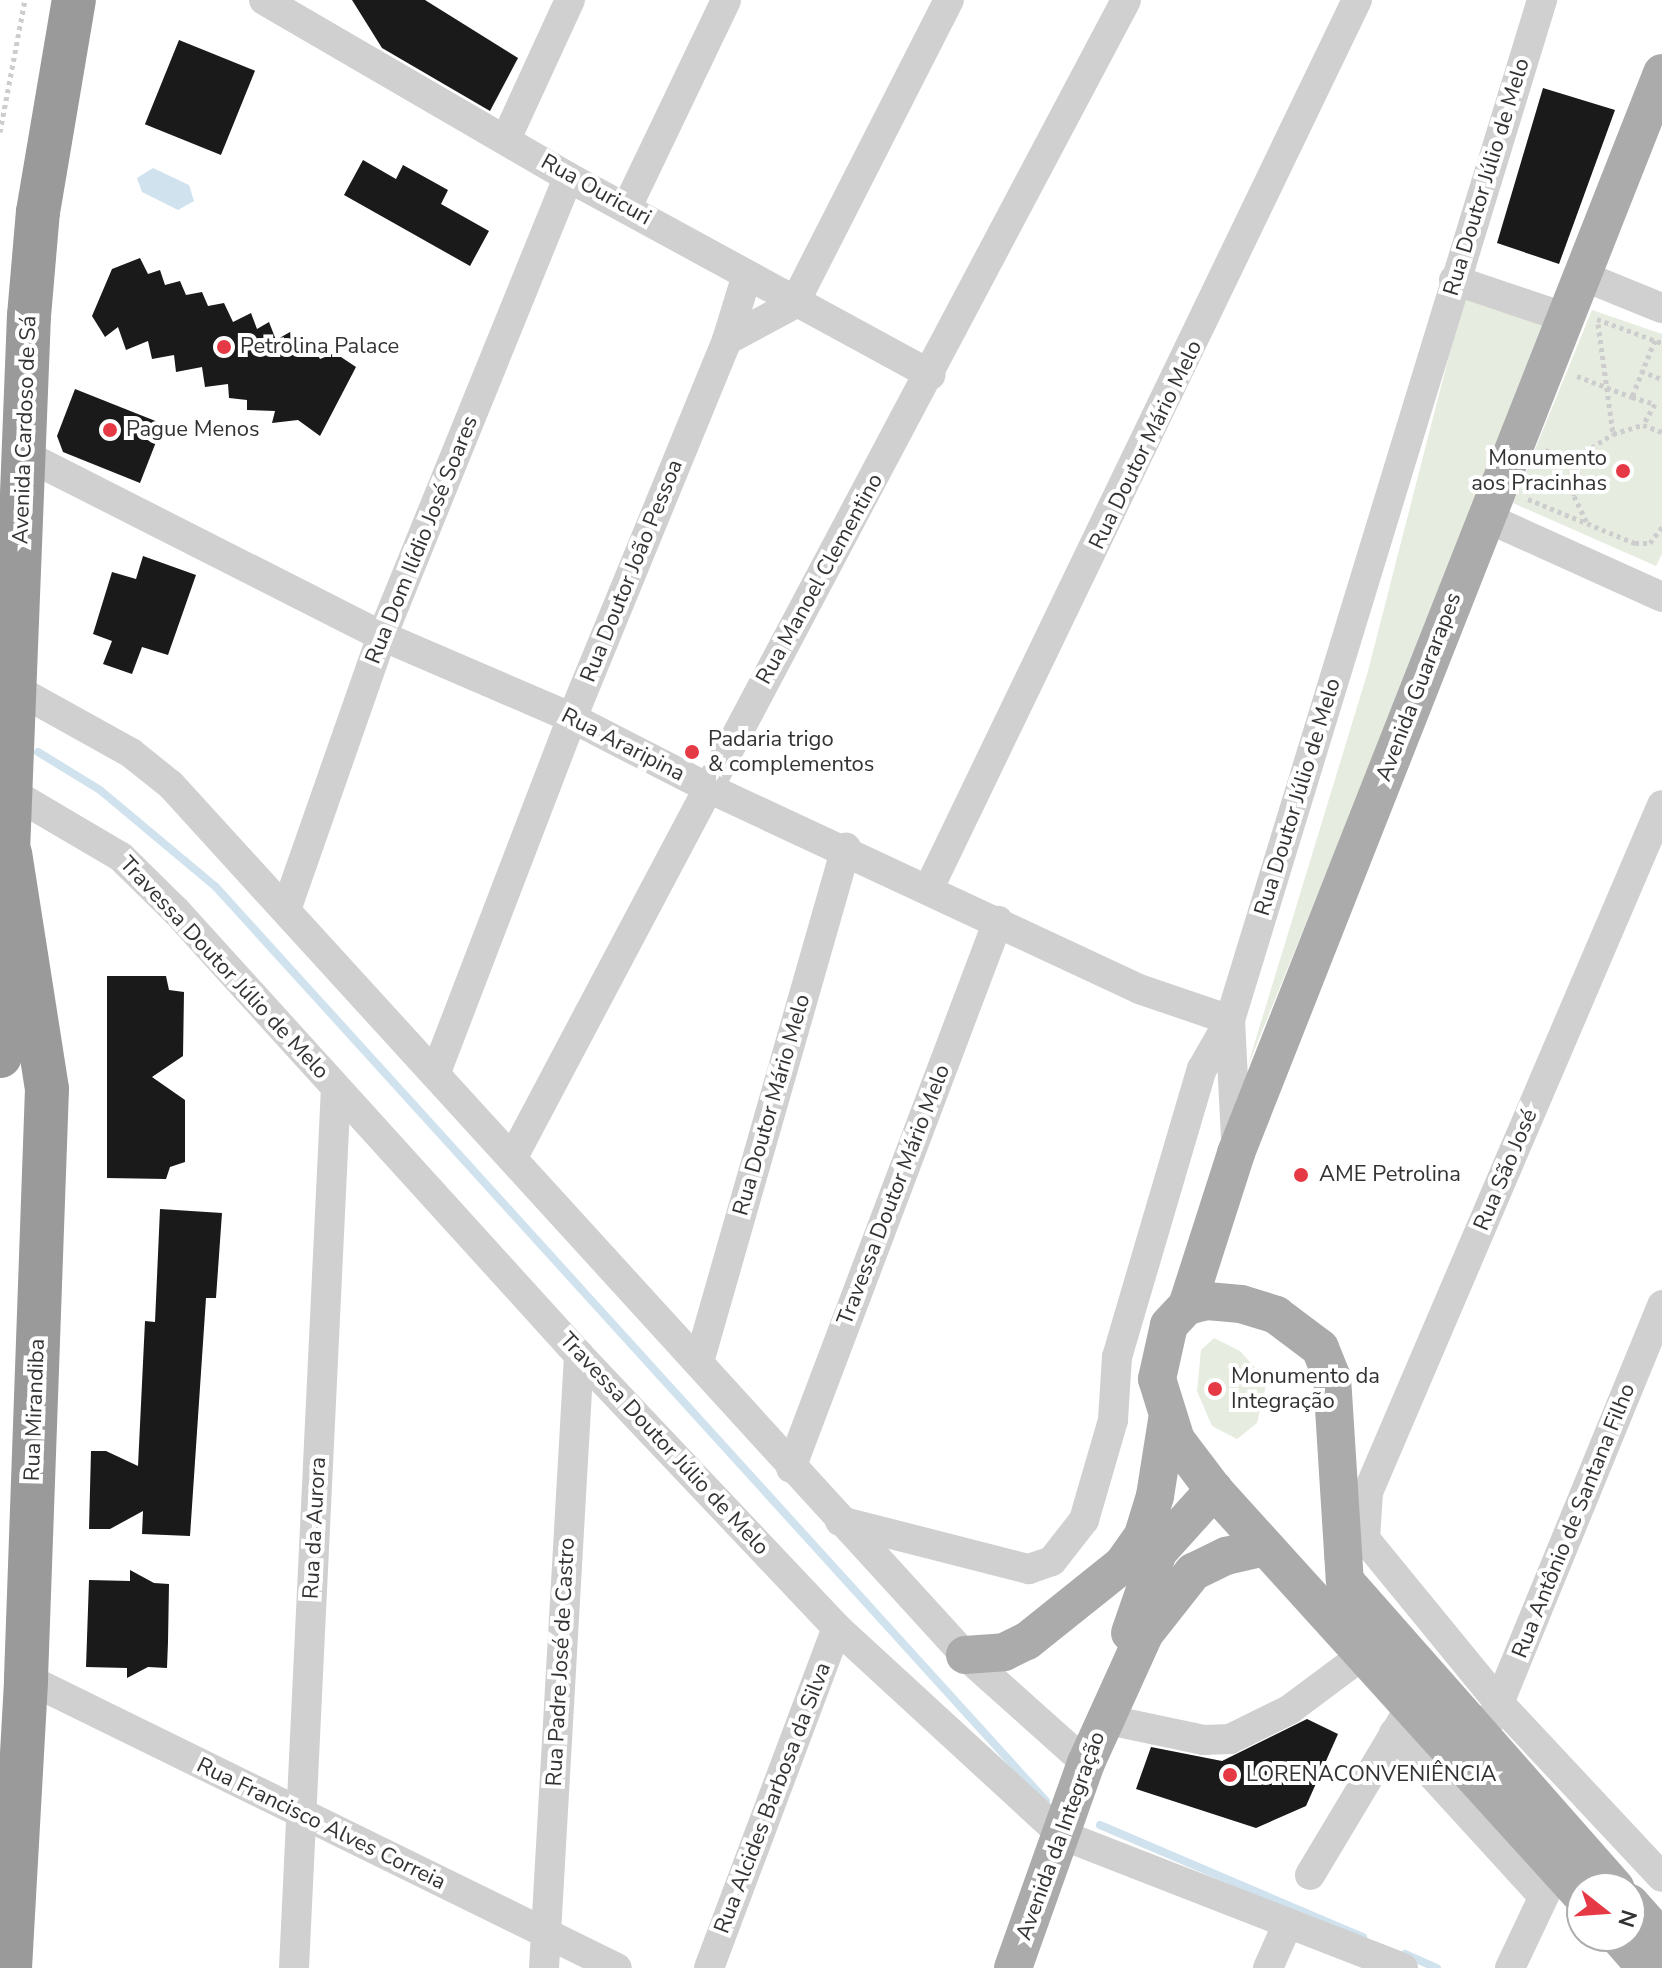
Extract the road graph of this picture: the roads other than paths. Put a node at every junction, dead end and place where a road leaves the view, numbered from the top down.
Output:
1 (74, 0) edge
2 (264, 0) edge
3 (570, 0) edge
4 (726, 0) edge
5 (949, 0) edge
6 (1126, 0) edge
7 (1357, 0) edge
8 (1542, 0) edge
9 (1662, 73) edge
10 (506, 139) junction
11 (568, 177) junction
12 (627, 207) junction
13 (747, 275) junction
14 (1583, 276) junction
15 (1454, 280) junction
16 (794, 304) junction
17 (1662, 308) edge
18 (1585, 323) junction
19 (727, 340) junction
20 (931, 375) junction
21 (23, 454) junction
22 (1485, 517) junction
23 (1662, 597) edge
24 (382, 636) junction
25 (16, 689) junction
26 (572, 718) junction
27 (706, 787) junction
28 (14, 794) junction
29 (1662, 805) edge
30 (846, 848) junction
31 (10, 854) junction
32 (929, 888) junction
33 (287, 907) junction
34 (998, 921) junction
35 (1230, 1020) junction
36 (0, 1056) edge
37 (436, 1072) junction
38 (336, 1088) junction
39 (1236, 1153) junction
40 (513, 1157) junction
41 (1662, 1305) edge
42 (1187, 1306) junction
43 (579, 1355) junction
44 (699, 1362) junction
45 (1167, 1420) junction
46 (791, 1468) junction
47 (1214, 1490) junction
48 (840, 1521) junction
49 (1265, 1547) junction
50 (1352, 1547) junction
51 (837, 1628) junction
52 (1364, 1654) junction
53 (965, 1655) junction
54 (26, 1678) junction
55 (1499, 1703) junction
56 (1108, 1711) junction
57 (1403, 1719) junction
58 (1481, 1736) junction
59 (1086, 1763) junction
60 (301, 1816) junction
61 (1062, 1835) junction
62 (1602, 1872) edge
63 (1310, 1875) dead end
64 (1662, 1877) edge
65 (1561, 1887) edge
66 (1288, 1923) junction
67 (545, 1932) junction
68 (10, 1968) edge
69 (294, 1968) edge
70 (544, 1968) edge
71 (617, 1968) edge
72 (709, 1968) edge
73 (1013, 1968) edge
74 (1268, 1968) edge
75 (1403, 1968) edge
76 (1510, 1968) edge

1 - 21 highway, Avenida Cardoso de Sá
2 - 10 street, Rua Ouricuri
3 - 10 street
4 - 12 street
5 - 16 street
6 - 20 street, Rua Manoel Clementino
7 - 32 street, Rua Doutor Mário Melo
8 - 15 street, Rua Doutor Júlio de Melo
9 - 14 main road, Avenida Guararapes
10 - 11 street, Rua Ouricuri
11 - 12 street, Rua Ouricuri
11 - 24 street, Rua Dom Ilídio José Soares
12 - 13 street, Rua Ouricuri
13 - 16 street, Rua Ouricuri
13 - 19 street, Rua Doutor João Pessoa
14 - 17 street
14 - 18 main road, Avenida Guararapes
15 - 18 street
15 - 35 street, Rua Doutor Júlio de Melo
16 - 19 street
16 - 20 street, Rua Ouricuri
18 - 22 main road, Avenida Guararapes
19 - 26 street, Rua Doutor João Pessoa
20 - 27 street, Rua Manoel Clementino
21 - 24 street, Rua Araripina
21 - 25 highway, Avenida Cardoso de Sá
22 - 23 street
22 - 39 main road, Avenida Guararapes
24 - 26 street, Rua Araripina
24 - 33 street, Rua Dom Ilídio José Soares
25 - 28 highway, Avenida Cardoso de Sá
25 - 33 street
26 - 27 street, Rua Araripina
26 - 37 street, Rua Doutor João Pessoa
27 - 30 street, Rua Araripina
27 - 40 street, Rua Manoel Clementino
28 - 31 highway, Avenida Cardoso de Sá
28 - 38 street, Travessa Doutor Júlio de Melo
29 - 50 street, Rua São José
30 - 32 street, Rua Araripina
30 - 44 street, Rua Doutor Mário Melo
31 - 36 highway, Avenida Cardoso de Sá
31 - 54 highway, Rua Mirandiba
32 - 34 street, Rua Araripina
33 - 37 street
34 - 35 street, Rua Araripina
34 - 46 street, Travessa Doutor Mário Melo
35 - 39 street
35 - 48 street, Rua Doutor Júlio de Melo
37 - 40 street
38 - 43 street, Travessa Doutor Júlio de Melo
38 - 60 street, Rua da Aurora
39 - 42 main road, Avenida Guararapes
40 - 44 street
41 - 55 street, Rua Antônio de Santana Filho
42 - 45 main road, Avenida Guararapes
42 - 50 main road
43 - 51 street, Travessa Doutor Júlio de Melo
43 - 67 street, Rua Padre José de Castro
44 - 46 street
45 - 47 main road
45 - 53 main road
46 - 48 street
47 - 49 main road
47 - 56 main road, Avenida da Integração
48 - 53 street
49 - 52 main road
49 - 56 main road, Avenida da Integração
50 - 55 street
50 - 58 main road
51 - 61 street, Travessa Doutor Júlio de Melo
51 - 72 street, Rua Alcides Barbosa da Silva
52 - 56 street
52 - 57 main road
53 - 59 street
54 - 60 street, Rua Francisco Alves Correia
54 - 68 highway, Rua Mirandiba
55 - 58 street, Rua Antônio de Santana Filho
55 - 64 street
56 - 59 main road, Avenida da Integração
57 - 63 street
57 - 65 main road
58 - 62 main road
59 - 61 main road, Avenida da Integração
60 - 67 street, Rua Francisco Alves Correia
60 - 69 street, Rua da Aurora
61 - 66 street, Travessa Doutor Júlio de Melo
61 - 73 main road, Avenida da Integração
65 - 76 street
66 - 74 street
66 - 75 street, Travessa Doutor Júlio de Melo
67 - 70 street, Rua Padre José de Castro
67 - 71 street, Rua Francisco Alves Correia

